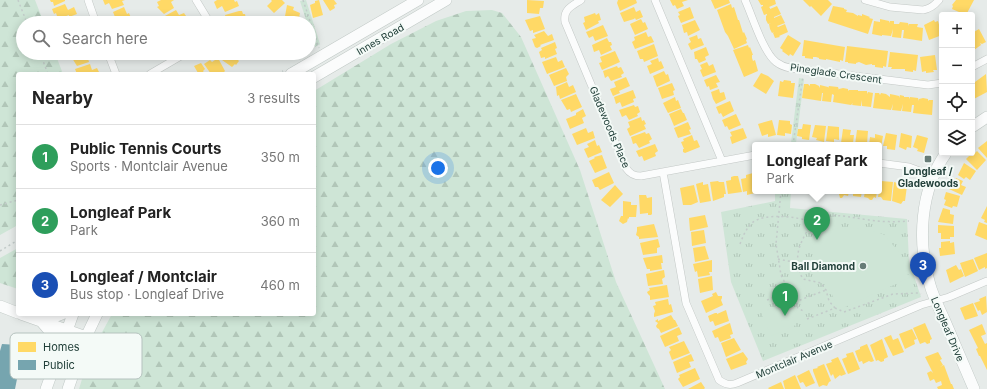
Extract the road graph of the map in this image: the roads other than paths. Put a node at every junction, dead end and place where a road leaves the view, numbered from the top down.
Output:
1 (88, 0) edge
2 (196, 0) edge
3 (418, 0) edge
4 (446, 0) edge
5 (581, 0) edge
6 (655, 0) edge
7 (745, 0) edge
8 (865, 0) edge
9 (939, 0) edge
10 (94, 16) edge
11 (206, 16) edge
12 (316, 59) edge
13 (987, 59) edge
14 (111, 60) edge
15 (174, 60) edge
16 (315, 60) edge
17 (975, 65) edge
18 (115, 72) edge
19 (153, 72) edge
20 (294, 72) edge
21 (316, 76) edge
22 (939, 83) edge
23 (987, 116) edge
24 (975, 125) edge
25 (752, 156) edge
26 (944, 156) edge
27 (722, 161) junction
28 (882, 163) edge
29 (663, 172) junction
30 (933, 176) junction
31 (987, 281) edge
32 (936, 301) junction
33 (0, 306) edge
34 (16, 312) edge
35 (26, 316) edge
36 (57, 316) edge
37 (72, 316) edge
38 (96, 316) edge
39 (40, 321) junction
40 (67, 330) junction
41 (50, 333) edge
42 (66, 333) edge
43 (75, 333) edge
44 (88, 333) edge
45 (49, 379) edge
46 (71, 379) edge
47 (46, 389) edge
48 (68, 389) edge
49 (974, 389) edge

1 - 10 street
2 - 11 street
3 - 12 main road, Innes Road
4 - 21 main road, Innes Road
5 - 29 street, Gladewoods Place
6 - 27 street
7 - 22 street, Pineglade Crescent
8 - 9 street
13 - 17 street
14 - 18 street
15 - 19 street
16 - 20 main road, Innes Road
23 - 24 main road
25 - 27 street, Gladewoods Place
26 - 30 main road, Longleaf Drive
27 - 29 street, Gladewoods Place
28 - 30 street
29 - 32 street, Montclair Avenue
30 - 32 main road, Longleaf Drive
31 - 32 street
32 - 49 main road, Longleaf Drive
33 - 34 main road
35 - 39 main road
36 - 39 main road
37 - 40 main road
38 - 44 main road
39 - 40 main road
39 - 41 main road
40 - 42 main road
40 - 43 main road
45 - 47 main road
46 - 48 main road

